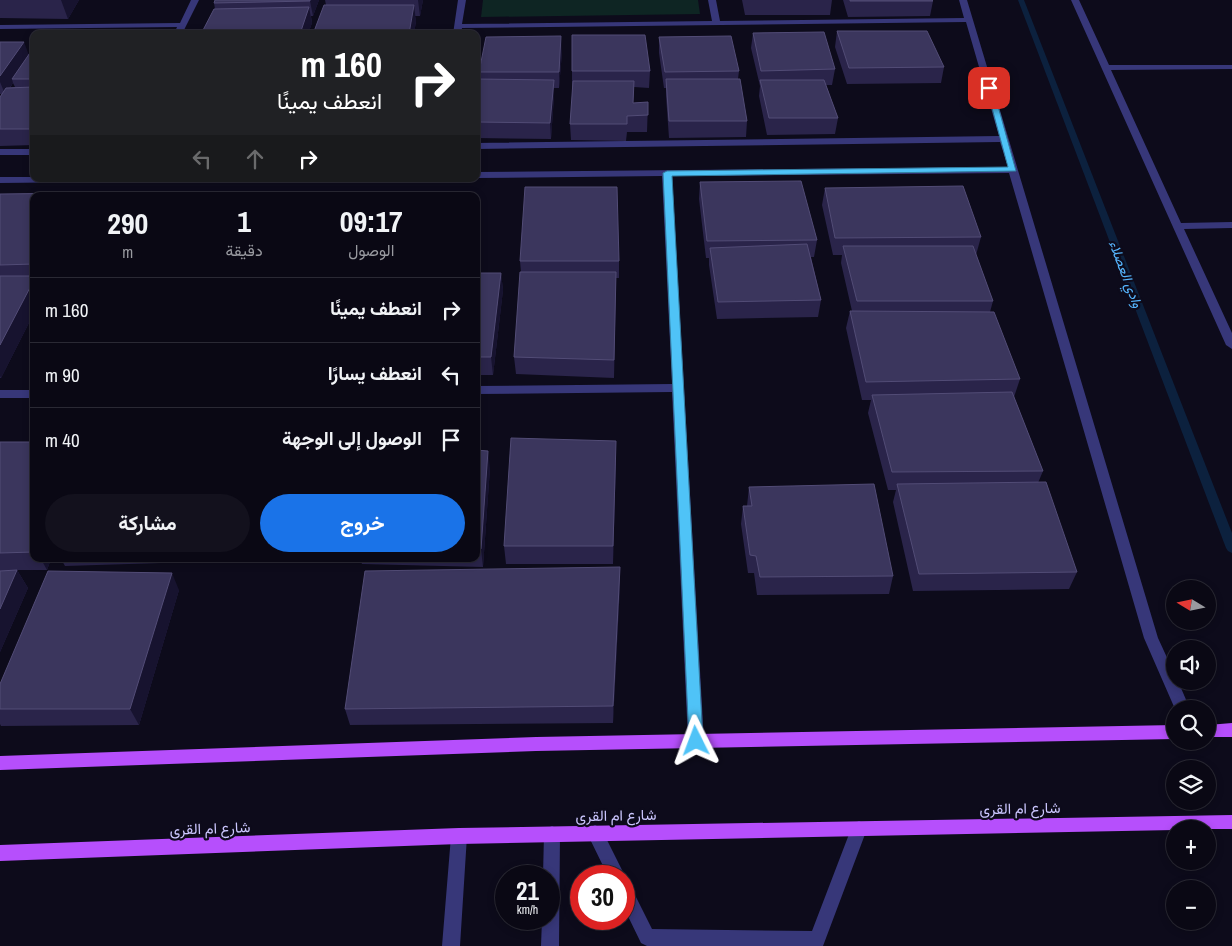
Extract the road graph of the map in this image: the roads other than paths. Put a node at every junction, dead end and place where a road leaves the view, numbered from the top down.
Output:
1 (195, 0) edge
2 (462, 0) edge
3 (712, 0) edge
4 (963, 0) edge
5 (1075, 0) edge
6 (969, 20) junction
7 (716, 23) junction
8 (182, 25) junction
9 (0, 27) edge
10 (180, 30) edge
11 (458, 30) edge
12 (1232, 67) edge
13 (1106, 68) junction
14 (1004, 139) junction
15 (480, 146) edge
16 (0, 152) edge
17 (30, 152) edge
18 (1013, 170) junction
19 (667, 173) junction
20 (480, 175) edge
21 (0, 180) edge
22 (30, 180) edge
23 (1232, 225) edge
24 (1178, 226) junction
25 (1232, 345) edge
26 (678, 388) junction
27 (480, 390) edge
28 (0, 394) edge
29 (30, 394) edge
30 (1179, 700) edge
31 (1229, 730) edge
32 (1216, 731) edge
33 (1166, 732) edge
34 (696, 741) junction
35 (0, 763) edge
36 (1232, 822) edge
37 (859, 829) junction
38 (594, 833) junction
39 (552, 834) junction
40 (459, 836) junction
41 (0, 853) edge
42 (610, 865) edge
43 (635, 915) edge
44 (647, 941) edge
45 (817, 943) edge
46 (450, 946) edge
47 (550, 946) edge

1 - 8 street
2 - 11 street
3 - 7 street
4 - 6 street
5 - 13 street
6 - 7 street
6 - 14 street
7 - 11 street
8 - 9 street
8 - 10 street
12 - 13 street
13 - 24 street
14 - 15 street
14 - 18 street
16 - 17 street
18 - 19 street
18 - 30 street
19 - 20 street
19 - 26 street
21 - 22 street
23 - 24 street
24 - 25 street
26 - 27 street
26 - 34 street
28 - 29 street
31 - 32 main road
33 - 34 main road
34 - 35 main road
36 - 37 main road, شارع ام القرى
37 - 38 main road, شارع ام القرى
37 - 45 street
38 - 39 main road, شارع ام القرى
38 - 42 street
39 - 40 main road, شارع ام القرى
39 - 47 street
40 - 41 main road, شارع ام القرى
40 - 46 street
43 - 44 street
44 - 45 street

